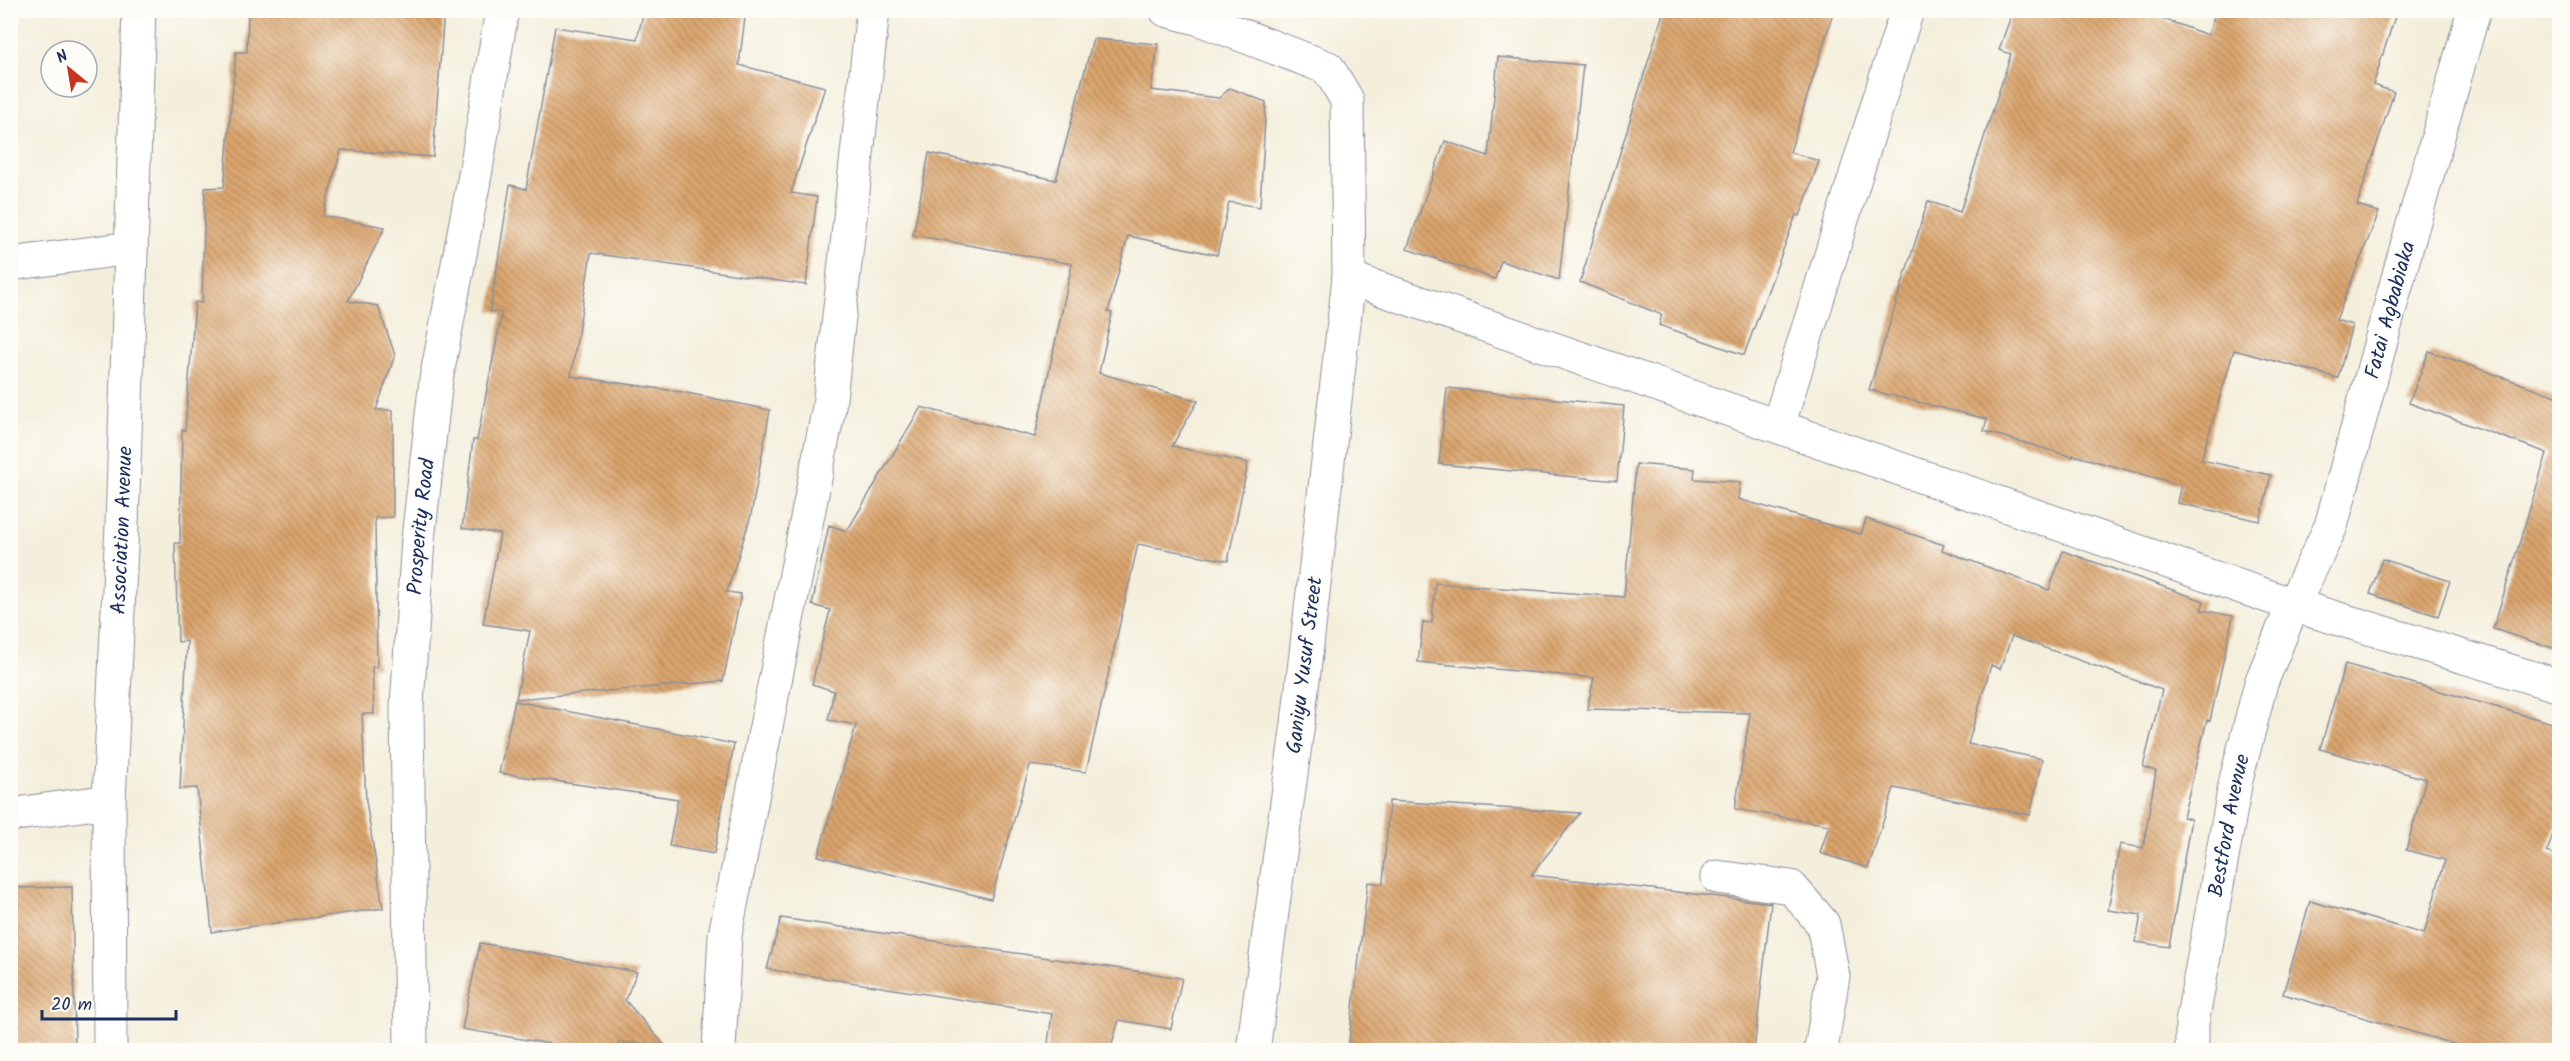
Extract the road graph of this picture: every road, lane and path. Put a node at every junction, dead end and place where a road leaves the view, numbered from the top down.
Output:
1 (139, 10) edge
2 (502, 10) edge
3 (873, 10) edge
4 (1907, 10) edge
5 (2474, 10) edge
6 (1187, 13) edge
7 (131, 248) junction
8 (10, 264) edge
9 (1349, 278) junction
10 (1778, 426) junction
11 (2293, 605) junction
12 (2559, 686) edge
13 (109, 801) junction
14 (10, 814) edge
15 (1717, 877) dead end
16 (110, 1050) edge
17 (411, 1050) edge
18 (719, 1050) edge
19 (1253, 1050) edge
20 (1821, 1050) edge
21 (2192, 1050) edge

1 - 7 street, Association Avenue
2 - 17 street, Prosperity Road
3 - 18 street
4 - 10 street
5 - 11 street, Fatai Agbabiaka
6 - 9 street, Ganiyu Yusuf Street
7 - 8 street
7 - 13 street, Association Avenue
9 - 10 street
9 - 19 street, Ganiyu Yusuf Street
10 - 11 street
11 - 12 street
11 - 21 street, Bestford Avenue
13 - 14 street
13 - 16 street, Association Avenue
15 - 20 street

